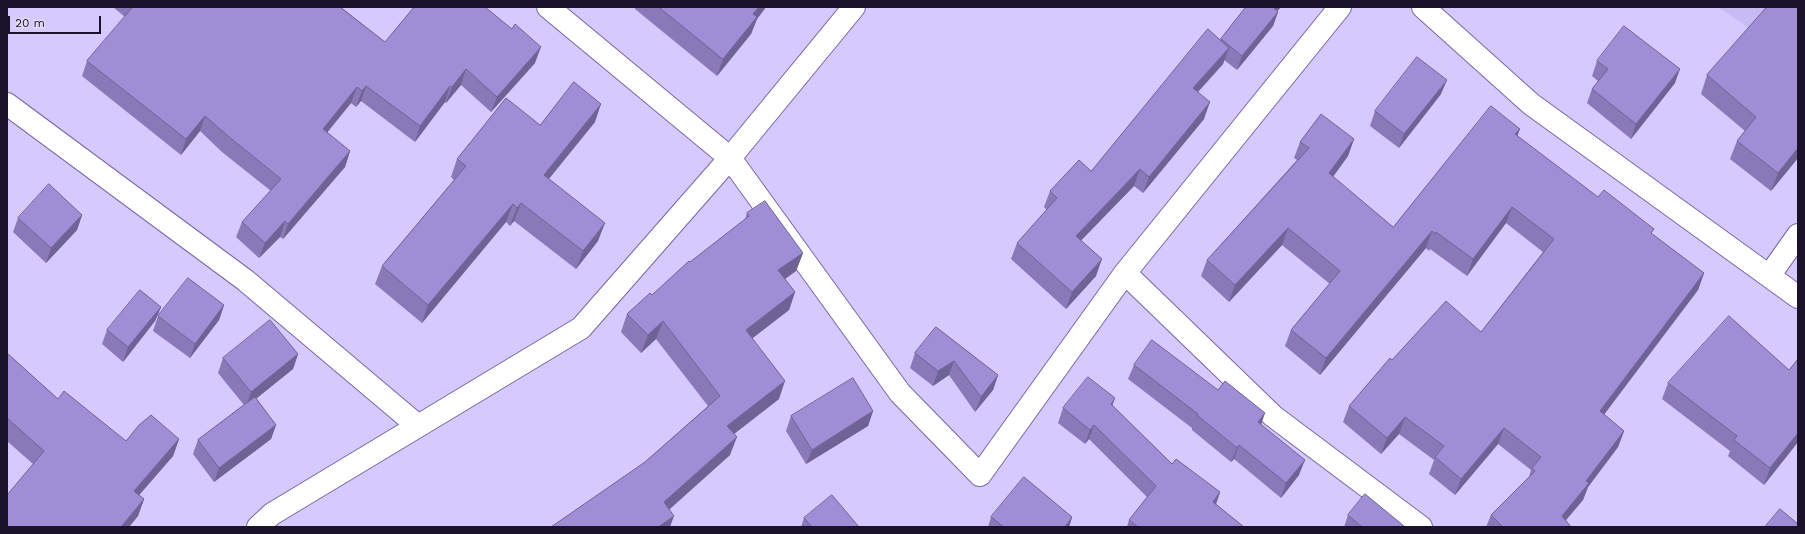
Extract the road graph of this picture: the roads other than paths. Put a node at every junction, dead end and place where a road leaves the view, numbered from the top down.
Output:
1 (548, 7) edge
2 (854, 7) edge
3 (1340, 7) edge
4 (1423, 7) edge
5 (7, 104) edge
6 (730, 158) junction
7 (1798, 235) edge
8 (1125, 273) junction
9 (1769, 276) junction
10 (1798, 297) edge
11 (418, 426) junction
12 (258, 527) edge
13 (1421, 527) edge

1 - 6 street
2 - 6 street
3 - 8 street
4 - 9 street
5 - 11 street
6 - 8 street
6 - 11 street
7 - 9 street
8 - 13 street
9 - 10 street
11 - 12 street

